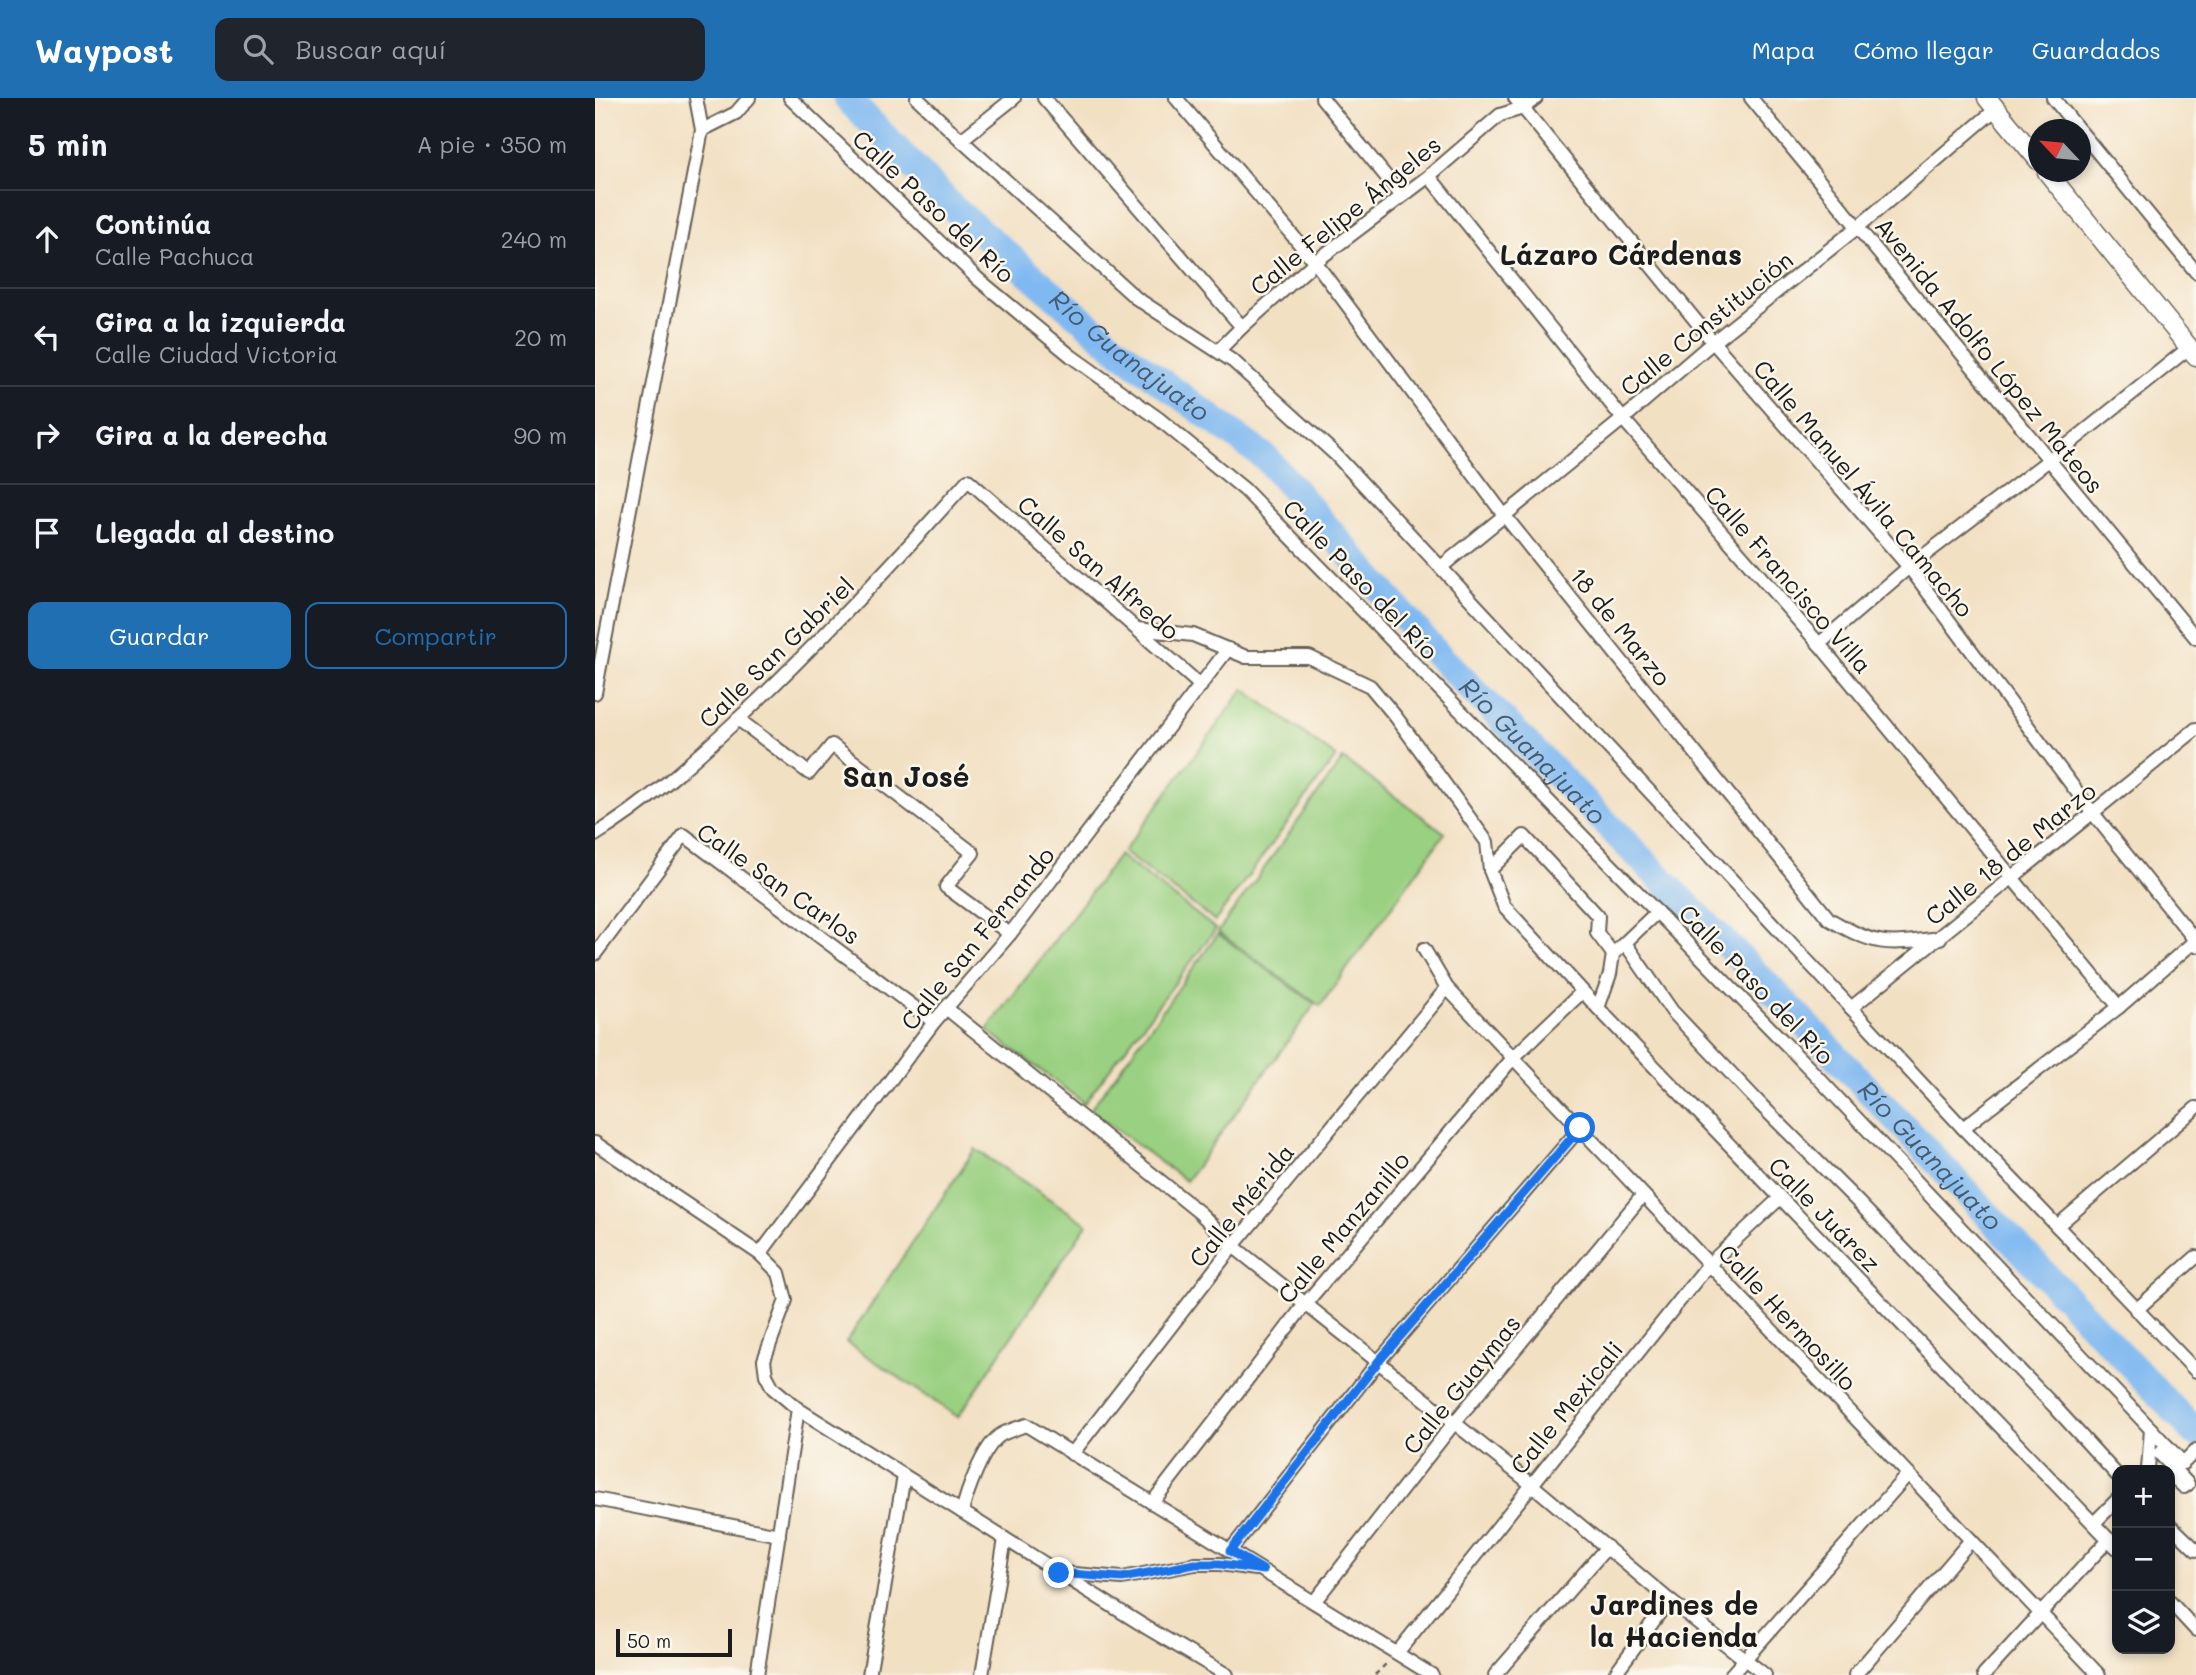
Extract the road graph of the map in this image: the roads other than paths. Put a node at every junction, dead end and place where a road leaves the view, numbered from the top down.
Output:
1 (697, 98) edge
2 (749, 98) edge
3 (790, 98) edge
4 (917, 98) edge
5 (1014, 98) edge
6 (1044, 98) edge
7 (1176, 98) edge
8 (1322, 98) edge
9 (1508, 98) edge
10 (1536, 98) edge
11 (1751, 98) edge
12 (2053, 98) edge
13 (1519, 103) edge
14 (1992, 104) edge
15 (1500, 115) junction
16 (2070, 119) edge
17 (702, 130) junction
18 (961, 141) junction
19 (2091, 144) edge
20 (2028, 148) edge
21 (1429, 176) junction
22 (2055, 182) edge
23 (1402, 196) junction
24 (1858, 228) junction
25 (1315, 262) junction
26 (2196, 272) edge
27 (1242, 327) junction
28 (1713, 342) junction
29 (1219, 350) junction
30 (2193, 351) edge
31 (1623, 419) junction
32 (2049, 460) junction
33 (968, 480) joint
34 (1504, 514) junction
35 (1441, 567) junction
36 (1909, 567) junction
37 (1137, 629) junction
38 (2196, 638) edge
39 (1819, 645) junction
40 (1228, 649) junction
41 (1201, 686) junction
42 (595, 693) edge
43 (738, 719) junction
44 (2196, 729) edge
45 (2092, 812) junction
46 (595, 835) edge
47 (1490, 870) junction
48 (2013, 879) junction
49 (1657, 912) junction
50 (1010, 934) junction
51 (1940, 938) junction
52 (1625, 943) junction
53 (2195, 943) edge
54 (1425, 949) dead end
55 (595, 954) edge
56 (1613, 954) junction
57 (1447, 988) junction
58 (1582, 992) junction
59 (2119, 1007) junction
60 (1598, 1008) junction
61 (1851, 1008) junction
62 (946, 1009) junction
63 (934, 1022) junction
64 (1513, 1058) junction
65 (2196, 1108) edge
66 (1580, 1128) junction
67 (1963, 1128) junction
68 (595, 1143) edge
69 (1643, 1195) junction
70 (1780, 1198) junction
71 (2057, 1226) junction
72 (1233, 1246) junction
73 (760, 1254) junction
74 (2196, 1257) edge
75 (1709, 1264) junction
76 (1306, 1303) junction
77 (2136, 1310) junction
78 (1378, 1362) junction
79 (2196, 1371) edge
80 (798, 1409) junction
81 (1454, 1423) junction
82 (2151, 1429) junction
83 (2167, 1447) junction
84 (2196, 1450) edge
85 (1072, 1454) junction
86 (2154, 1465) edge
87 (2170, 1465) edge
88 (2112, 1470) edge
89 (2175, 1470) edge
90 (1908, 1474) junction
91 (904, 1476) junction
92 (2175, 1479) edge
93 (1531, 1484) junction
94 (595, 1499) edge
95 (1152, 1503) junction
96 (2112, 1505) edge
97 (962, 1512) junction
98 (2094, 1523) junction
99 (2173, 1528) edge
100 (779, 1535) junction
101 (1005, 1539) junction
102 (1971, 1540) junction
103 (2112, 1543) edge
104 (2112, 1545) edge
105 (1607, 1547) junction
106 (2196, 1550) edge
107 (1230, 1551) junction
108 (1263, 1570) junction
109 (1059, 1573) junction
110 (1669, 1600) junction
111 (1314, 1602) junction
112 (2175, 1607) edge
113 (2040, 1613) junction
114 (2196, 1630) edge
115 (1397, 1653) junction
116 (1744, 1658) junction
117 (757, 1675) edge
118 (869, 1675) edge
119 (982, 1675) edge
120 (1227, 1675) edge
121 (1432, 1675) edge
122 (1495, 1675) edge
123 (1614, 1675) edge
124 (1731, 1675) edge
125 (1765, 1675) edge
126 (1856, 1675) edge
127 (1984, 1675) edge
128 (2099, 1675) edge

1 - 17 street
2 - 17 street
3 - 49 street, Calle Paso del Río
4 - 18 street, Calle Paso del Río
5 - 18 street
6 - 27 street
7 - 25 street, 18 de Marzo
8 - 23 street
9 - 15 street, Calle Felipe Ángeles
10 - 13 street, Calle Felipe Ángeles
11 - 24 street, Avenida Adolfo López Mateos
12 - 16 street
13 - 15 street, Calle Felipe Ángeles
13 - 28 street, Calle Manuel Ávila Camacho
14 - 20 street
14 - 24 street, Calle Constitución
15 - 21 street, Calle Felipe Ángeles
17 - 42 street
18 - 29 street, Calle Paso del Río
19 - 26 street
21 - 23 street, Calle Felipe Ángeles
21 - 31 street, Calle Francisco Villa
22 - 30 street
23 - 25 street, Calle Felipe Ángeles
24 - 28 street, Calle Constitución
24 - 32 street, Avenida Adolfo López Mateos
25 - 27 street, Calle Felipe Ángeles
25 - 34 street, 18 de Marzo
27 - 29 street, Calle Felipe Ángeles
28 - 31 street, Calle Constitución
28 - 36 street, Calle Manuel Ávila Camacho
29 - 35 street, Calle Paso del Río
30 - 32 street
31 - 34 street, Calle Constitución
31 - 39 street, Calle Francisco Villa
32 - 36 street
32 - 38 street, Avenida Adolfo López Mateos
33 - 37 street, Calle San Alfredo
33 - 43 street, Calle San Gabriel
34 - 35 street, Calle Constitución
34 - 51 street, 18 de Marzo
35 - 61 street, Calle Paso del Río
36 - 39 street
36 - 45 street, Calle Manuel Ávila Camacho
37 - 40 street
37 - 41 street, Calle San Alfredo
39 - 48 street, Calle Francisco Villa
40 - 41 street, Calle San Fernando
40 - 47 street
41 - 50 street, Calle San Fernando
43 - 46 street, Calle San Gabriel
43 - 50 street
44 - 45 street, Calle 18 de Marzo
45 - 48 street, Calle 18 de Marzo
45 - 53 street, Calle Manuel Ávila Camacho
47 - 56 street
47 - 58 street, Calle Juárez
48 - 51 street, Calle 18 de Marzo
48 - 59 street, Calle Francisco Villa
49 - 52 street
49 - 82 street, Calle Paso del Río
50 - 62 street, Calle San Fernando
51 - 61 street, Calle 18 de Marzo
52 - 56 street
52 - 88 street
53 - 59 street
54 - 57 street, Calle Hermosillo
55 - 63 street, Calle San Carlos
56 - 60 street
57 - 64 street, Calle Hermosillo
57 - 72 street, Calle Mérida
58 - 60 street, Calle Juárez
58 - 64 street, Calle Manzanillo
59 - 67 street
60 - 70 street, Calle Juárez
61 - 67 street, Calle Paso del Río
62 - 63 street, Calle San Fernando
62 - 72 street
63 - 73 street, Calle San Fernando
64 - 66 street, Calle Hermosillo
64 - 76 street, Calle Manzanillo
65 - 71 street
66 - 69 street, Calle Hermosillo
66 - 78 street
67 - 71 street, Calle Paso del Río
68 - 73 street
69 - 75 street, Calle Hermosillo
69 - 81 street, Calle Guaymas
70 - 75 street, Calle Mexicali
70 - 98 street, Calle Juárez
71 - 77 street, Calle Paso del Río
72 - 76 street
72 - 85 street, Calle Mérida
73 - 80 street
74 - 77 street
75 - 90 street, Calle Hermosillo
75 - 93 street, Calle Mexicali
76 - 78 street
76 - 95 street, Calle Manzanillo
77 - 79 street, Calle Paso del Río
78 - 81 street
78 - 107 street
80 - 91 street
80 - 100 street
81 - 93 street
81 - 111 street, Calle Guaymas
82 - 83 street, Calle Paso del Río
82 - 86 street
83 - 84 street, Calle Paso del Río
83 - 87 street
85 - 95 street
85 - 97 street
89 - 92 street
90 - 102 street, Calle Hermosillo
90 - 116 street
91 - 97 street
91 - 118 street
93 - 105 street
93 - 115 street, Calle Mexicali
94 - 100 street
95 - 107 street
96 - 98 street
97 - 101 street
98 - 103 street, Calle Juárez
99 - 106 street
100 - 117 street
101 - 109 street
101 - 119 street
102 - 113 street, Calle Hermosillo
102 - 126 street
104 - 113 street
105 - 110 street
105 - 122 street
107 - 108 street
108 - 109 street
108 - 111 street
109 - 120 street
110 - 116 street
110 - 123 street
111 - 115 street
112 - 114 street
113 - 127 street
113 - 128 street, Calle Hermosillo
115 - 121 street
116 - 124 street
116 - 125 street

